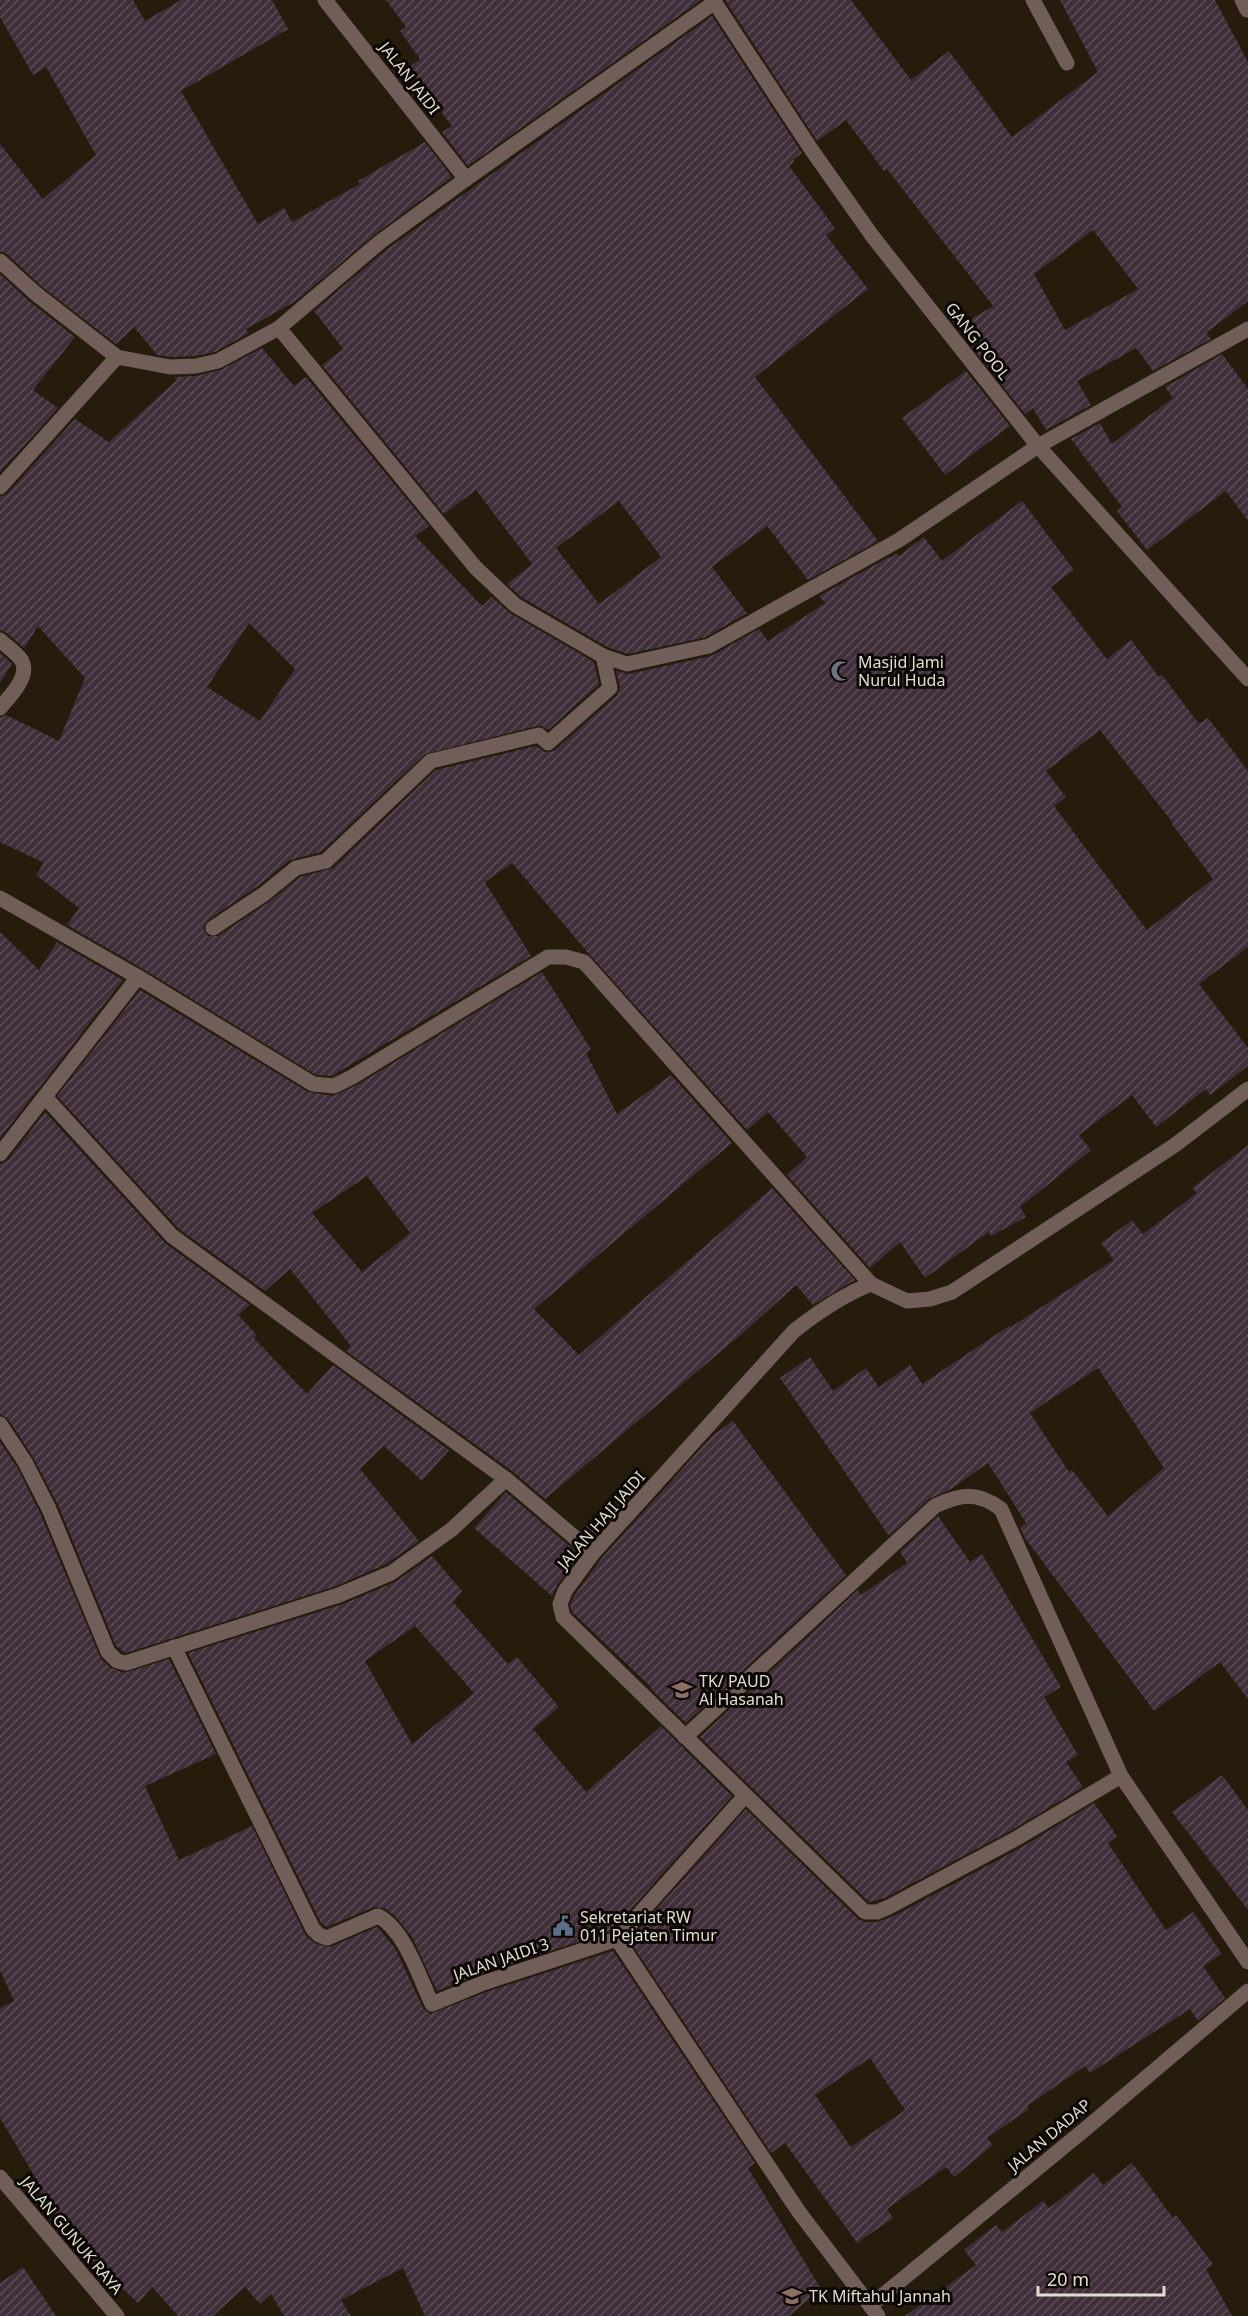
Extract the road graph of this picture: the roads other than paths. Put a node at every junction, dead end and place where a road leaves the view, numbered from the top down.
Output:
1 (325, 0) edge
2 (1033, 0) edge
3 (714, 1) edge
4 (1067, 63) dead end
5 (466, 179) junction
6 (0, 261) edge
7 (279, 328) junction
8 (1248, 329) edge
9 (117, 357) junction
10 (1038, 446) junction
11 (0, 487) edge
12 (0, 640) edge
13 (603, 656) junction
14 (1248, 679) edge
15 (0, 708) edge
16 (0, 898) edge
17 (213, 928) dead end
18 (138, 977) junction
19 (1248, 1089) edge
20 (46, 1098) junction
21 (0, 1154) edge
22 (871, 1284) junction
23 (0, 1424) edge
24 (506, 1479) junction
25 (593, 1553) junction
26 (174, 1647) junction
27 (685, 1737) junction
28 (1121, 1776) junction
29 (744, 1797) junction
30 (617, 1939) junction
31 (1248, 1962) edge
32 (1248, 1991) edge
33 (0, 2177) edge
34 (875, 2311) edge
35 (117, 2316) edge

1 - 5 street, JALAN JAIDI
2 - 4 street
3 - 5 street
3 - 10 street, GANG POOL
5 - 7 street
6 - 9 street
7 - 9 street
7 - 13 street
8 - 10 street
9 - 11 street
10 - 13 street
10 - 14 street, GANG POOL
12 - 15 street
13 - 17 street
16 - 18 street
18 - 20 street
18 - 22 street
19 - 22 street
20 - 21 street
20 - 24 street
22 - 25 street, JALAN HAJI JAIDI
23 - 26 street
24 - 25 street
24 - 26 street
25 - 27 street, JALAN HAJI JAIDI
26 - 30 street, JALAN JAIDI 3
27 - 28 street
27 - 29 street, JALAN HAJI JAIDI
28 - 29 street, JALAN HAJI JAIDI
28 - 31 street
29 - 30 street
30 - 34 street
32 - 34 street, JALAN DADAP
33 - 35 street, JALAN GUNUK RAYA

